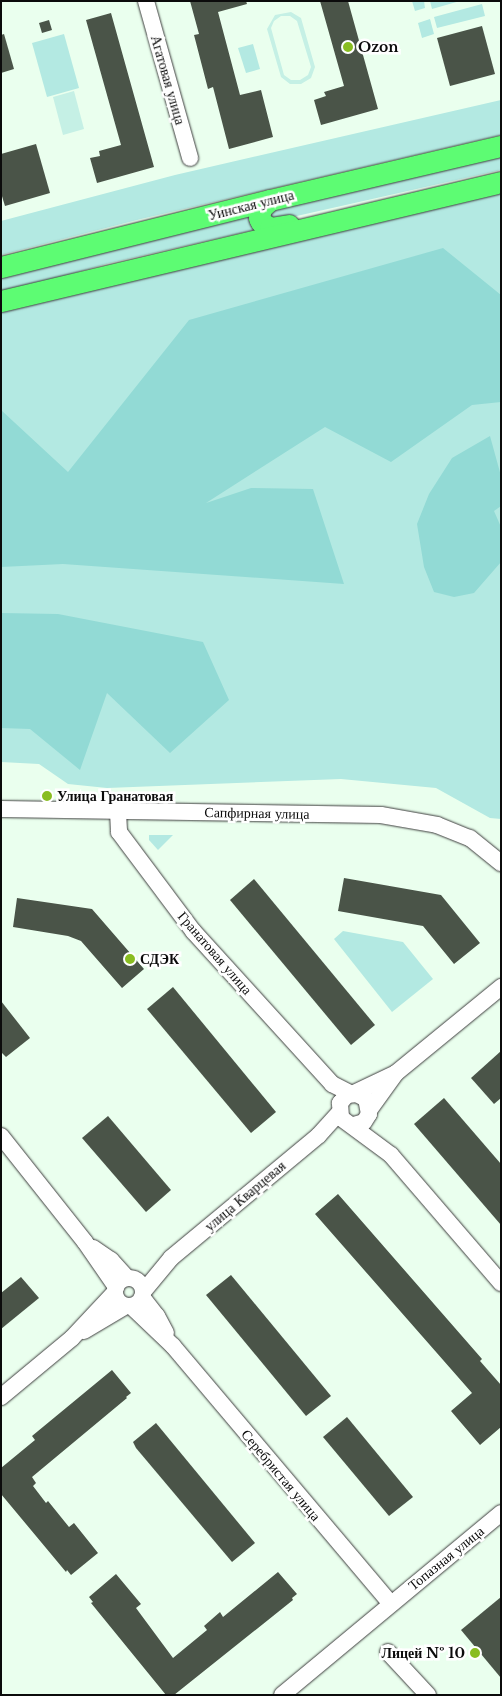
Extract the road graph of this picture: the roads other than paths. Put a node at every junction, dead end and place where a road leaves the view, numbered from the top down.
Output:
1 (146, 1) edge
2 (501, 146) edge
3 (190, 158) dead end
4 (501, 180) edge
5 (270, 200) junction
6 (1, 267) edge
7 (1, 302) edge
8 (1, 809) edge
9 (118, 812) junction
10 (501, 863) edge
11 (501, 987) edge
12 (396, 1073) junction
13 (332, 1084) junction
14 (352, 1094) junction
15 (370, 1111) junction
16 (345, 1118) junction
17 (1, 1136) edge
18 (391, 1155) junction
19 (172, 1258) junction
20 (501, 1283) edge
21 (122, 1284) junction
22 (136, 1300) junction
23 (72, 1338) junction
24 (1, 1396) edge
25 (501, 1513) edge
26 (390, 1603) junction
27 (388, 1652) dead end
28 (282, 1695) edge
29 (428, 1695) edge

1 - 3 street, Агатовая улица
2 - 5 main road, Уинская улица
4 - 5 main road
4 - 7 main road
5 - 6 main road, Уинская улица
8 - 9 street, Сапфирная улица
9 - 10 street, Сапфирная улица
9 - 13 street, Гранатовая улица
11 - 12 street
12 - 14 street
12 - 15 street
13 - 14 street, Гранатовая улица
13 - 16 street, Гранатовая улица
14 - 15 street
14 - 16 street
15 - 16 street
15 - 18 street
16 - 18 street
16 - 19 street, улица Кварцевая
17 - 21 street
18 - 20 street
19 - 21 street
19 - 22 street
21 - 22 street
21 - 22 street
21 - 23 street
22 - 23 street
22 - 26 street, Серебристая улица
23 - 24 street
25 - 26 street, Топазная улица
26 - 28 street, Топазная улица
27 - 29 street

